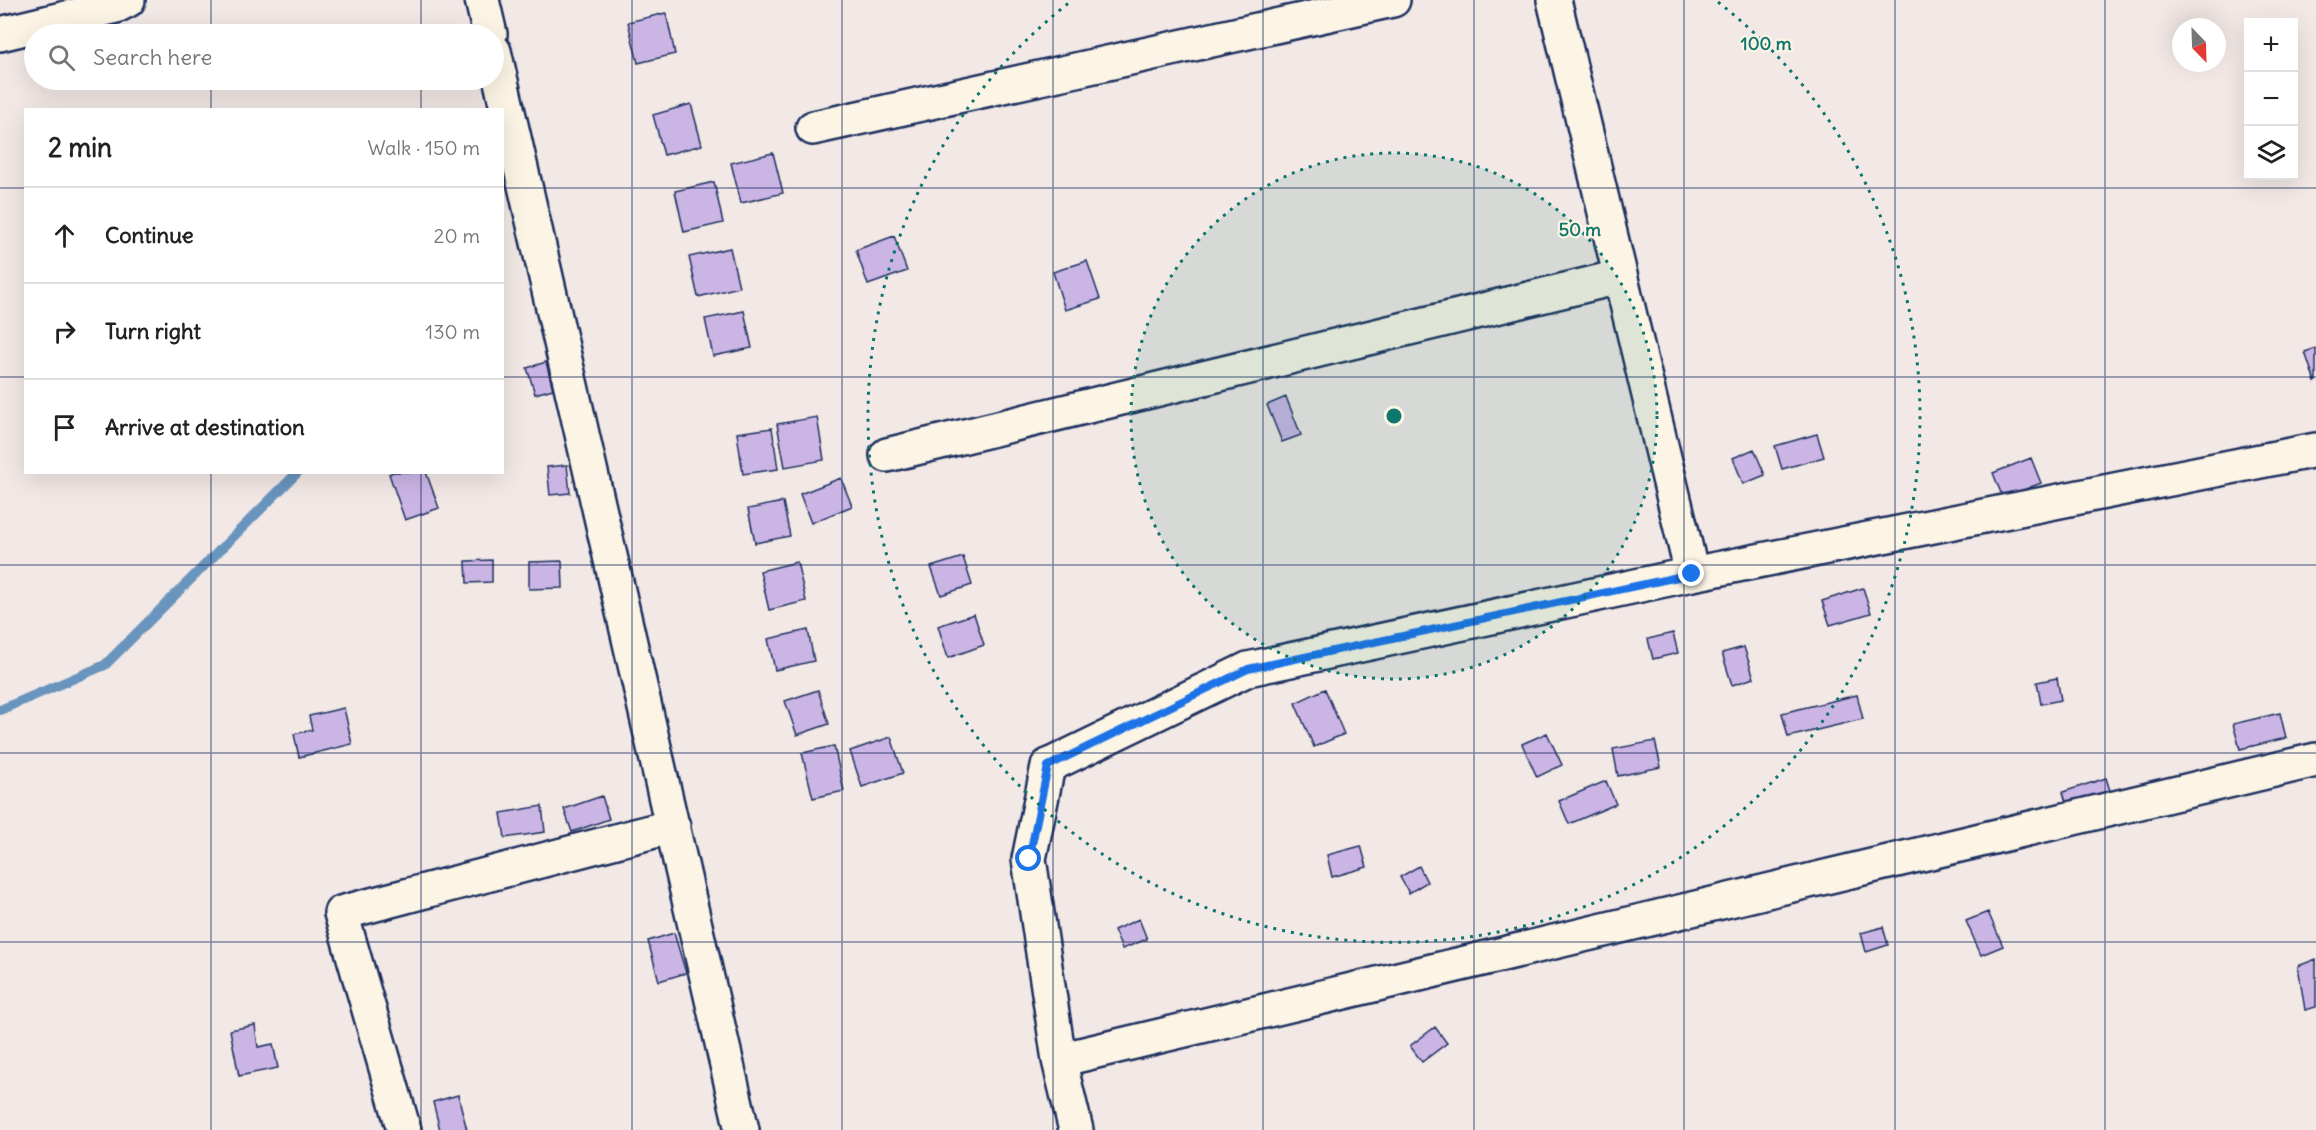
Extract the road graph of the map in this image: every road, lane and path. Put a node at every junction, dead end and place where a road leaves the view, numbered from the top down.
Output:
1 (128, 0) edge
2 (482, 0) edge
3 (1393, 0) edge
4 (1554, 0) edge
5 (41, 24) edge
6 (488, 24) edge
7 (24, 28) edge
8 (0, 34) edge
9 (503, 90) edge
10 (813, 128) dead end
11 (1619, 277) junction
12 (2316, 450) edge
13 (887, 455) dead end
14 (1692, 574) junction
15 (2316, 760) edge
16 (673, 826) junction
17 (1059, 1060) junction
18 (405, 1130) edge
19 (742, 1130) edge
20 (1076, 1130) edge

1 - 5 street
2 - 6 street
3 - 10 street
4 - 11 street
7 - 8 street
9 - 16 street
11 - 13 street
11 - 14 street
12 - 14 street
14 - 17 street
15 - 17 street
16 - 18 street
16 - 19 street
17 - 20 street

